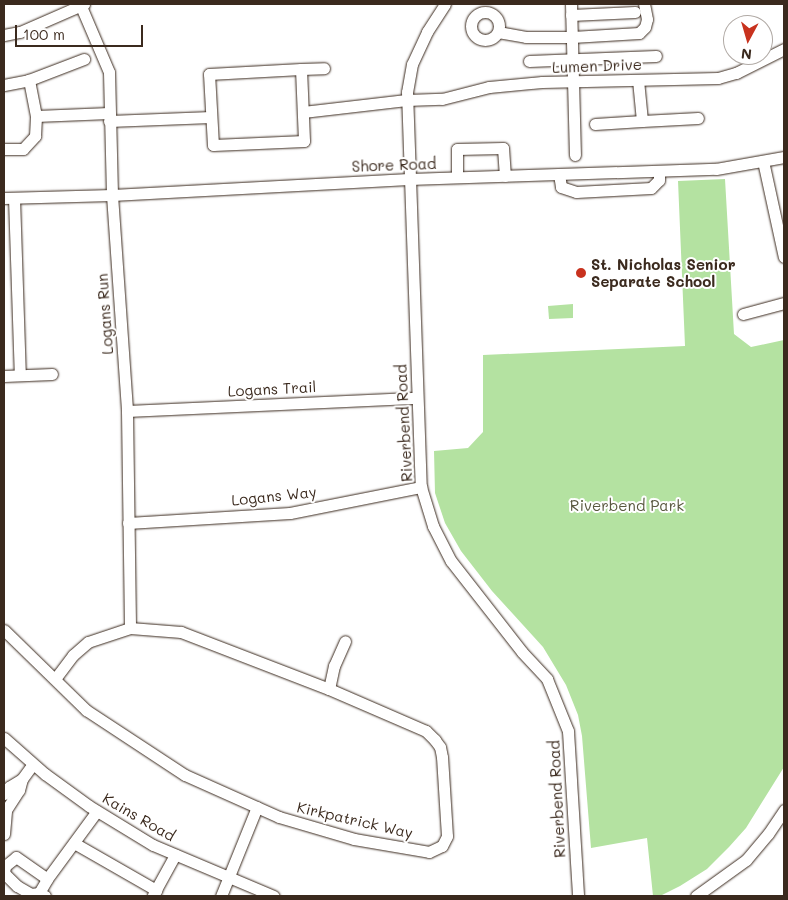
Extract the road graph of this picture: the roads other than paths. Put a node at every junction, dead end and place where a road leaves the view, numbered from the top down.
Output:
1 (82, 4) edge
2 (445, 4) edge
3 (644, 4) edge
4 (571, 9) edge
5 (635, 12) dead end
6 (498, 32) dead end
7 (4, 35) edge
8 (572, 37) junction
9 (784, 49) edge
10 (656, 56) dead end
11 (84, 59) dead end
12 (572, 59) junction
13 (529, 61) dead end
14 (324, 68) dead end
15 (301, 69) junction
16 (29, 80) junction
17 (638, 80) junction
18 (572, 82) junction
19 (4, 85) edge
20 (406, 100) junction
21 (303, 112) junction
22 (36, 116) junction
23 (109, 117) junction
24 (211, 117) junction
25 (698, 118) dead end
26 (642, 121) junction
27 (595, 124) dead end
28 (4, 149) edge
29 (575, 155) dead end
30 (784, 157) edge
31 (763, 161) junction
32 (659, 171) junction
33 (559, 174) junction
34 (505, 176) junction
35 (457, 177) junction
36 (409, 179) junction
37 (112, 195) junction
38 (9, 198) edge
39 (784, 257) edge
40 (4, 287) edge
41 (16, 287) junction
42 (784, 303) edge
43 (743, 314) dead end
44 (52, 374) dead end
45 (20, 375) junction
46 (4, 376) edge
47 (417, 398) junction
48 (127, 411) junction
49 (421, 487) junction
50 (128, 523) junction
51 (130, 628) junction
52 (4, 630) edge
53 (344, 641) dead end
54 (55, 679) junction
55 (329, 689) junction
56 (4, 738) edge
57 (32, 765) junction
58 (22, 779) junction
59 (4, 794) edge
60 (257, 807) junction
61 (784, 810) edge
62 (97, 811) junction
63 (4, 834) edge
64 (74, 843) junction
65 (175, 855) junction
66 (229, 878) junction
67 (47, 879) junction
68 (154, 893) edge
69 (42, 894) edge
70 (221, 896) edge
71 (274, 896) edge
72 (578, 896) edge
73 (696, 896) edge

1 - 7 street
1 - 23 street, Logans Run
2 - 20 street, Riverbend Road
3 - 8 street
4 - 5 street
4 - 8 street
6 - 8 street
8 - 12 street
9 - 17 street, Lumen Drive
10 - 12 street
11 - 16 street
12 - 13 street
12 - 18 street
14 - 15 street
15 - 21 street
15 - 24 street
16 - 19 street
16 - 22 street
17 - 18 street, Lumen Drive
17 - 26 street
18 - 20 street, Lumen Drive
18 - 29 street
20 - 21 street, Lumen Drive
20 - 36 street, Riverbend Road
21 - 24 street
22 - 23 street
22 - 28 street
23 - 24 street
23 - 37 street, Logans Run
25 - 26 street
26 - 27 street
30 - 31 street, Shore Road
31 - 32 street, Shore Road
31 - 39 street
32 - 33 street, Shore Road
32 - 33 street
33 - 34 street, Shore Road
34 - 35 street, Shore Road
34 - 35 street
35 - 36 street, Shore Road
36 - 37 street, Shore Road
36 - 47 street, Riverbend Road
37 - 38 street, Shore Road
37 - 48 street, Logans Run
38 - 41 street
40 - 41 street
41 - 45 street
42 - 43 street
44 - 45 street
45 - 46 street
47 - 48 street, Logans Trail
47 - 49 street, Riverbend Road
48 - 50 street, Logans Run
49 - 50 street, Logans Way
49 - 72 street, Riverbend Road
50 - 51 street, Logans Run
51 - 54 street
51 - 55 street, Kirkpatrick Way
52 - 54 street, Kirkpatrick Way
53 - 55 street
54 - 60 street, Kirkpatrick Way
55 - 60 street, Kirkpatrick Way
56 - 57 street, Kains Road
57 - 58 street
57 - 62 street, Kains Road
58 - 59 street
58 - 63 street
60 - 66 street
61 - 73 street
62 - 64 street
62 - 65 street, Kains Road
64 - 67 street
64 - 68 street
65 - 66 street, Kains Road
65 - 68 street
66 - 70 street
66 - 71 street, Kains Road
67 - 69 street
67 - 69 street

